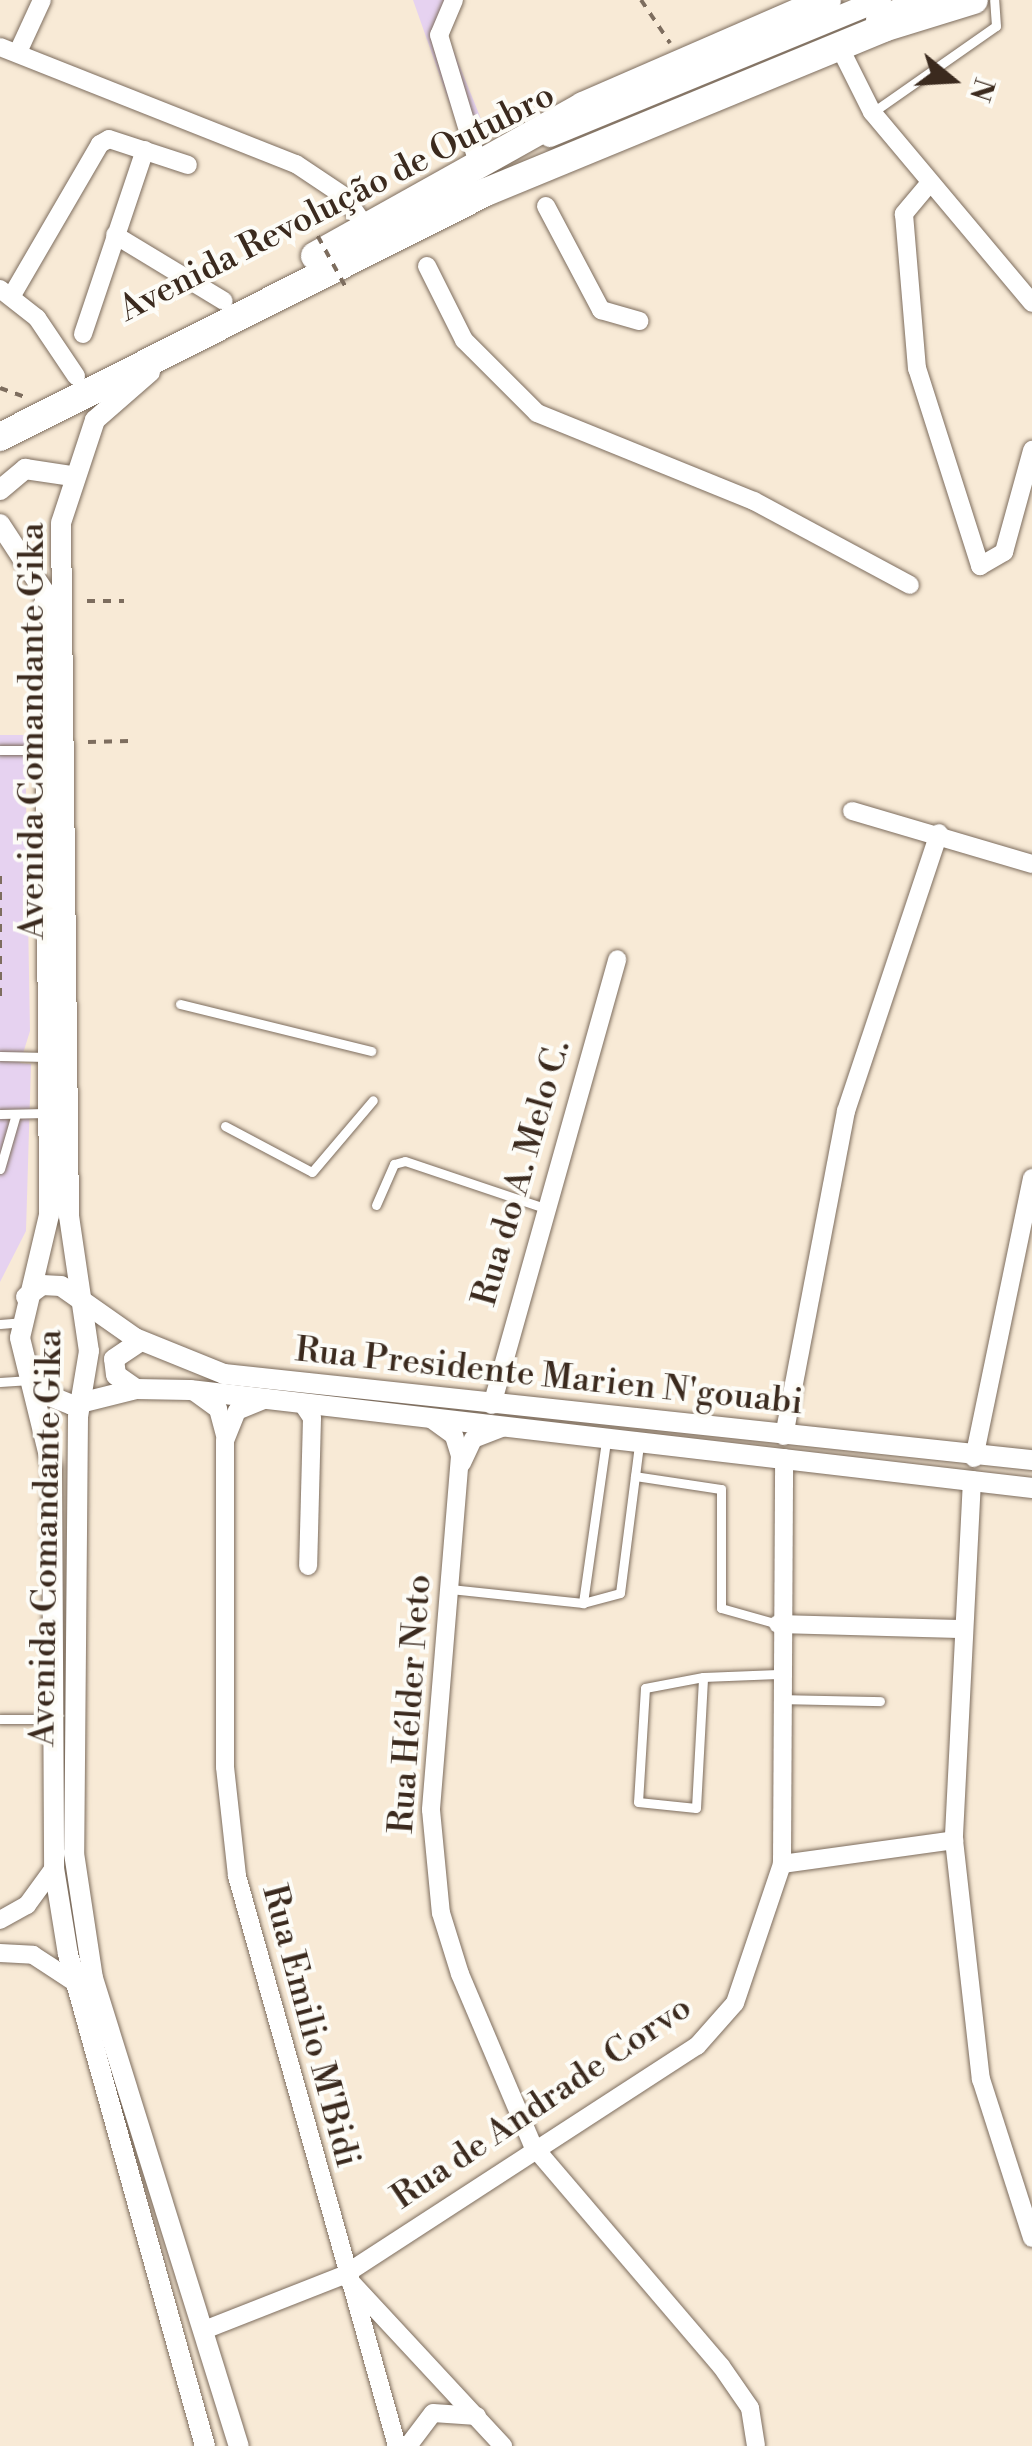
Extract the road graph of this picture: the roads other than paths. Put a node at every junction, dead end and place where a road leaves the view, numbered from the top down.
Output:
1 (454, 0) edge
2 (827, 0) edge
3 (880, 0) edge
4 (974, 0) edge
5 (994, 0) edge
6 (35, 4) edge
7 (930, 5) edge
8 (840, 46) junction
9 (9, 49) edge
10 (872, 112) junction
11 (144, 150) junction
12 (188, 165) dead end
13 (483, 179) junction
14 (928, 185) junction
15 (546, 206) dead end
16 (366, 228) junction
17 (116, 235) junction
18 (427, 266) dead end
19 (6, 293) edge
20 (1032, 303) edge
21 (224, 310) junction
22 (638, 321) dead end
23 (82, 334) dead end
24 (76, 376) junction
25 (0, 416) edge
26 (0, 436) edge
27 (1032, 450) edge
28 (72, 476) junction
29 (0, 490) edge
30 (0, 524) edge
31 (910, 585) dead end
32 (0, 750) edge
33 (46, 750) junction
34 (852, 811) dead end
35 (939, 833) junction
36 (1032, 864) edge
37 (618, 958) dead end
38 (180, 1004) dead end
39 (371, 1051) dead end
40 (0, 1056) edge
41 (48, 1057) junction
42 (373, 1100) dead end
43 (0, 1114) edge
44 (16, 1114) junction
45 (49, 1114) junction
46 (225, 1126) dead end
47 (0, 1170) edge
48 (1032, 1178) edge
49 (376, 1205) dead end
50 (545, 1208) junction
51 (79, 1296) junction
52 (26, 1297) junction
53 (11, 1323) edge
54 (141, 1340) junction
55 (0, 1382) edge
56 (32, 1385) junction
57 (136, 1390) junction
58 (190, 1390) junction
59 (270, 1399) junction
60 (81, 1404) junction
61 (492, 1405) junction
62 (313, 1409) junction
63 (428, 1418) junction
64 (511, 1427) junction
65 (606, 1438) junction
66 (225, 1441) junction
67 (640, 1442) junction
68 (784, 1447) junction
69 (974, 1458) junction
70 (1032, 1460) edge
71 (460, 1468) junction
72 (635, 1476) junction
73 (972, 1480) junction
74 (1032, 1488) edge
75 (308, 1566) dead end
76 (450, 1589) junction
77 (583, 1603) junction
78 (778, 1624) junction
79 (959, 1629) junction
80 (778, 1674) junction
81 (703, 1677) junction
82 (779, 1699) junction
83 (880, 1700) dead end
84 (54, 1718) junction
85 (0, 1719) edge
86 (954, 1840) junction
87 (782, 1864) junction
88 (54, 1868) junction
89 (0, 1920) edge
90 (0, 1953) edge
91 (76, 1982) junction
92 (534, 2146) junction
93 (1032, 2238) edge
94 (344, 2275) junction
95 (204, 2330) junction
96 (478, 2416) junction
97 (205, 2446) edge
98 (239, 2446) edge
99 (396, 2446) edge
100 (408, 2446) edge
101 (503, 2446) edge
102 (756, 2446) edge

1 - 13 street
2 - 13 main road
3 - 13 main road, Avenida Revolução de Outubro
4 - 7 main road, Avenida Revolução de Outubro
5 - 10 lane
6 - 9 street
7 - 8 main road, Avenida Revolução de Outubro
7 - 13 main road, Avenida Revolução de Outubro
8 - 10 street
8 - 13 main road, Avenida Revolução de Outubro
9 - 16 street
10 - 14 street
11 - 12 street
11 - 17 street
11 - 19 street
13 - 16 main road, Avenida Revolução de Outubro
13 - 21 main road, Avenida Revolução de Outubro
14 - 20 street
14 - 27 street
15 - 22 street
16 - 21 main road, Avenida Revolução de Outubro
17 - 21 street
17 - 23 street
18 - 31 street
19 - 24 street
21 - 24 main road, Avenida Revolução de Outubro
21 - 26 main road, Avenida Revolução de Outubro
21 - 28 street, Avenida Comandante Gika
24 - 25 main road, Avenida Revolução de Outubro
28 - 29 street
28 - 51 street, Avenida Comandante Gika
30 - 33 street, Avenida Comandante Gika
32 - 33 lane
33 - 41 street, Avenida Comandante Gika
34 - 35 street
35 - 36 street
35 - 68 street, Rua de Andrade Corvo
37 - 50 street, Rua do A. Melo C.
38 - 39 lane
40 - 41 lane
41 - 45 street, Avenida Comandante Gika
42 - 46 lane
43 - 44 lane
44 - 45 lane
44 - 47 lane
45 - 52 street, Avenida Comandante Gika
48 - 69 street
49 - 50 lane
50 - 61 street, Rua do A. Melo C.
51 - 52 street
51 - 54 street, Rua Presidente Marien N'gouabi
51 - 60 street, Avenida Comandante Gika
52 - 53 street, Avenida Comandante Gika
53 - 56 street, Avenida Comandante Gika
54 - 57 street
54 - 61 street, Rua Presidente Marien N'gouabi
55 - 56 lane
56 - 60 street
56 - 84 street, Avenida Comandante Gika
57 - 58 street, Rua Presidente Marien N'gouabi
57 - 60 street, Rua Presidente Marien N'gouabi
58 - 59 street, Rua Presidente Marien N'gouabi
58 - 66 street
59 - 62 street, Rua Presidente Marien N'gouabi
59 - 66 street
60 - 95 street, Avenida Comandante Gika
61 - 68 street, Rua Presidente Marien N'gouabi
62 - 63 street, Rua Presidente Marien N'gouabi
62 - 75 street
63 - 64 street, Rua Presidente Marien N'gouabi
63 - 71 street
64 - 65 street, Rua Presidente Marien N'gouabi
64 - 71 street
65 - 67 street, Rua Presidente Marien N'gouabi
65 - 77 lane
66 - 94 street, Rua Emilio M'Bidi
67 - 68 street, Rua Presidente Marien N'gouabi
67 - 72 lane
68 - 69 street, Rua Presidente Marien N'gouabi
68 - 73 street, Rua Presidente Marien N'gouabi
68 - 78 street, Rua de Andrade Corvo
69 - 70 street, Rua Presidente Marien N'gouabi
71 - 76 street, Rua Hélder Neto
72 - 77 lane
72 - 78 lane
73 - 74 street, Rua Presidente Marien N'gouabi
73 - 79 street
76 - 77 lane
76 - 92 street, Rua Hélder Neto
78 - 79 street
78 - 80 street, Rua de Andrade Corvo
79 - 86 street
80 - 81 lane
80 - 82 street, Rua de Andrade Corvo
81 - 81 lane
82 - 83 lane
82 - 87 street, Rua de Andrade Corvo
84 - 85 lane
84 - 88 street, Avenida Comandante Gika
86 - 87 street
86 - 93 street
87 - 92 street, Rua de Andrade Corvo
88 - 89 street
88 - 91 street, Avenida Comandante Gika
90 - 91 street
91 - 97 street, Avenida Comandante Gika
92 - 94 street, Rua de Andrade Corvo
92 - 102 street, Rua Hélder Neto
94 - 95 street, Rua de Andrade Corvo
94 - 96 street
94 - 99 street, Rua Emilio M'Bidi
95 - 98 street, Avenida Comandante Gika
96 - 100 street
96 - 101 street

